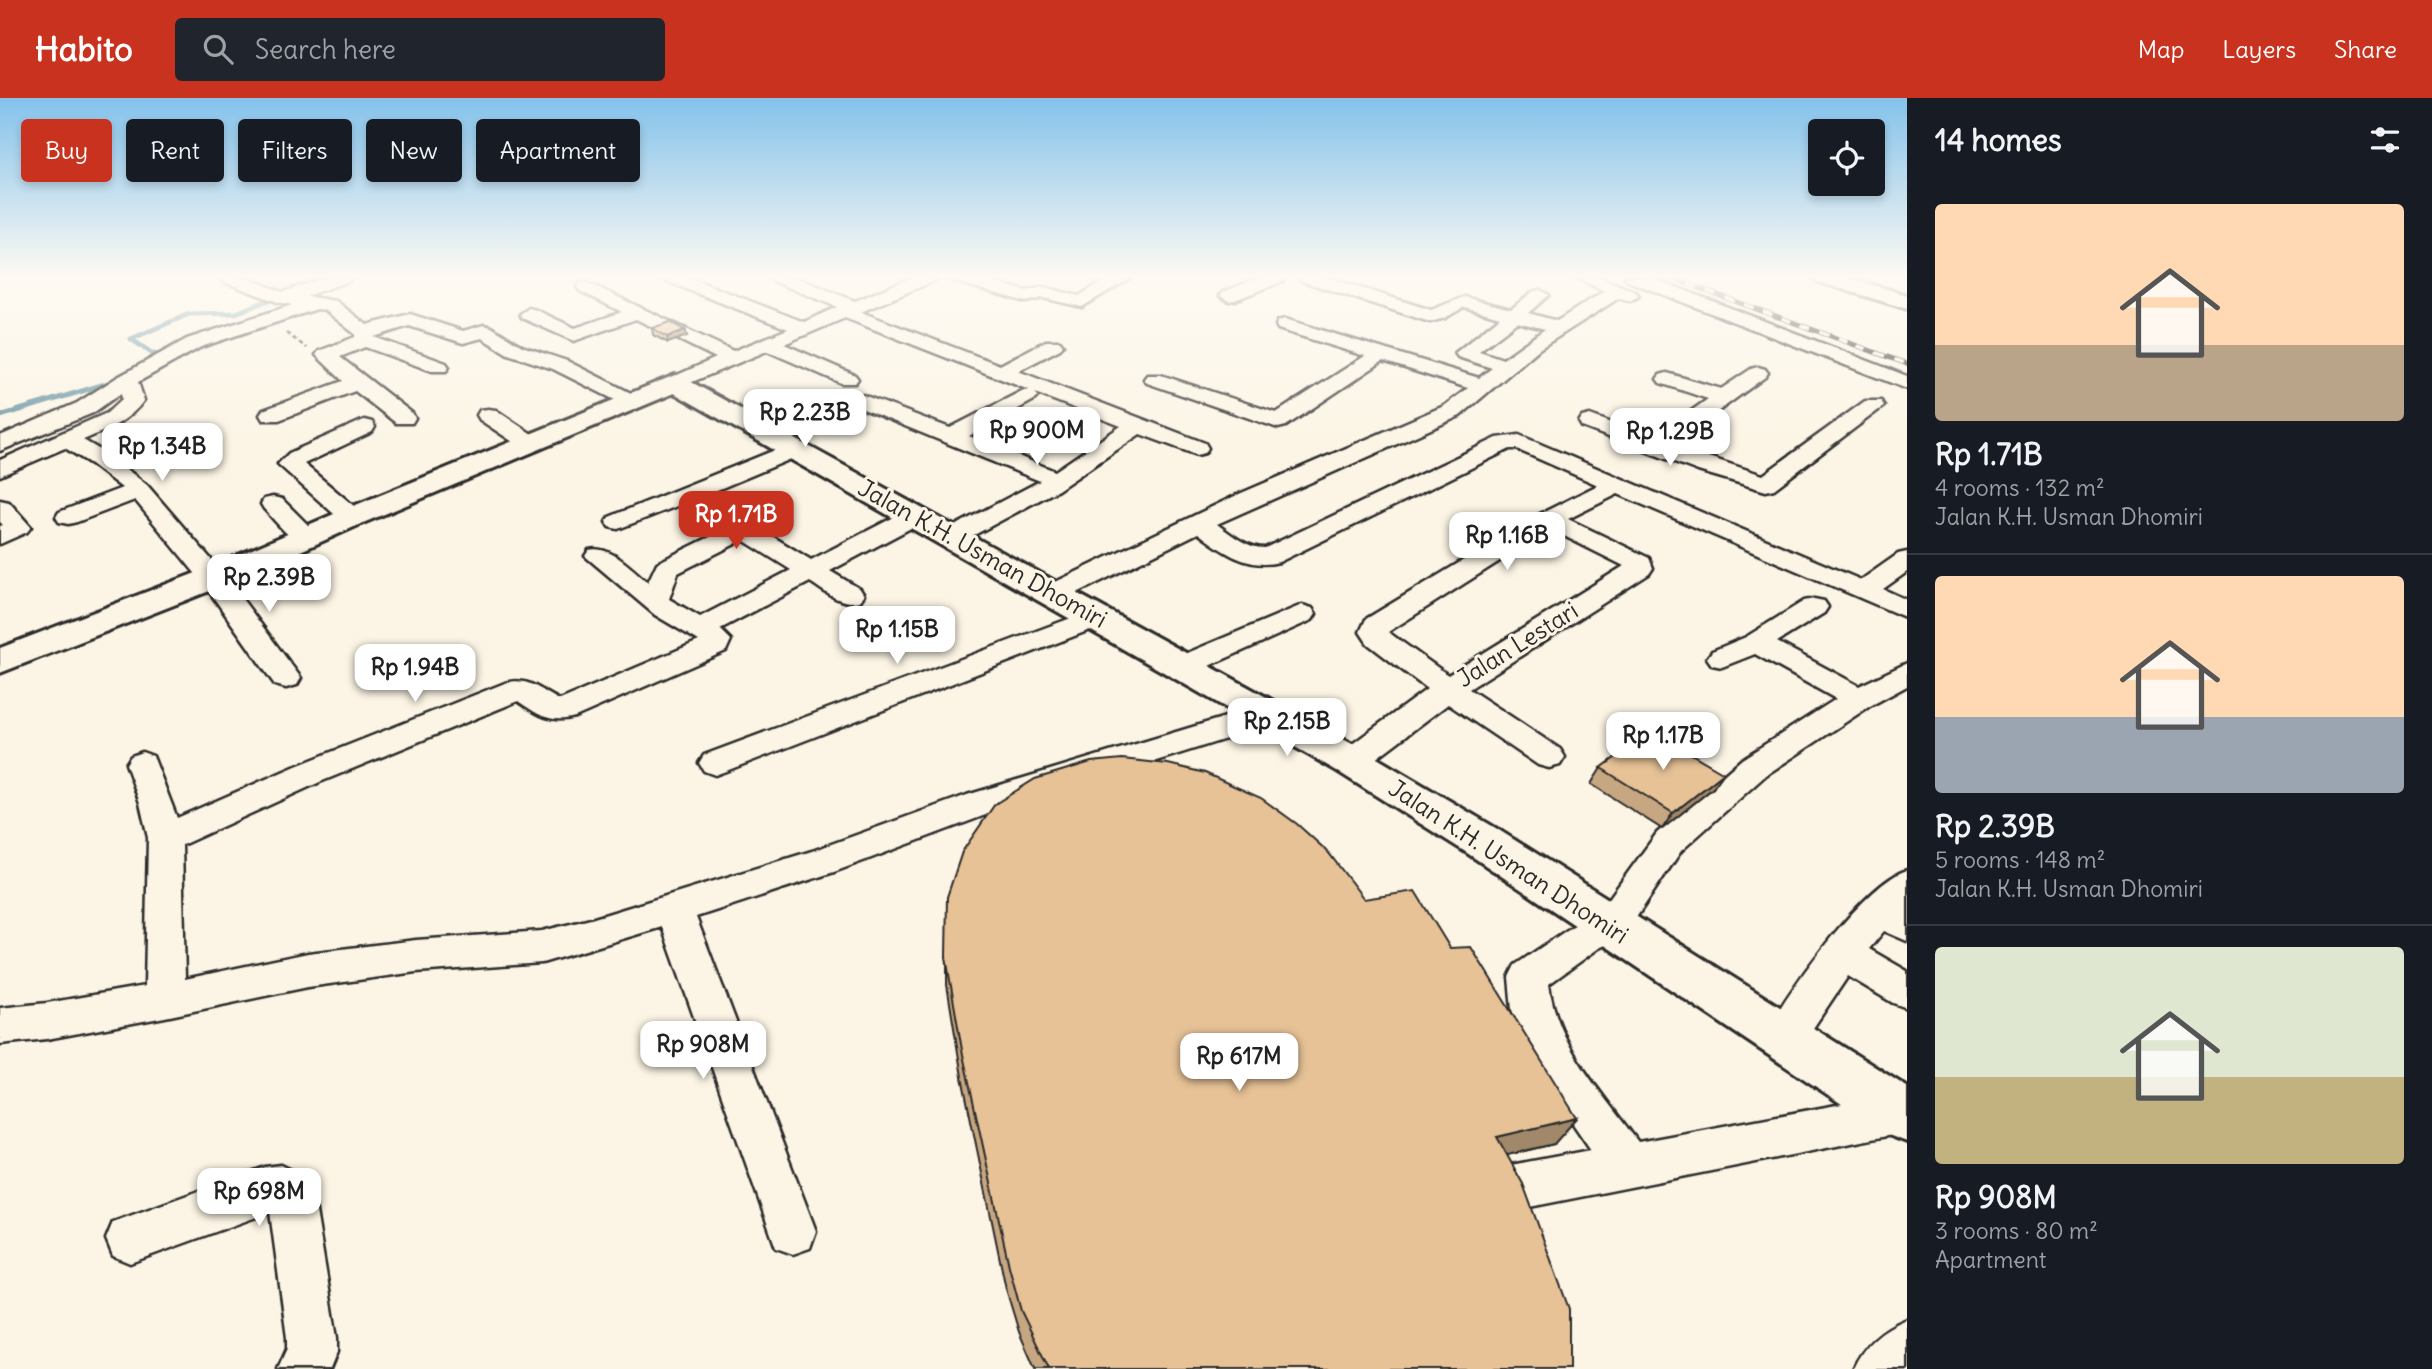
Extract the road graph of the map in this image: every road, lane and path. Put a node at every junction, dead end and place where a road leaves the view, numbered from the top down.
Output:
1 (213, 336) edge
2 (290, 336) edge
3 (365, 336) joint
4 (493, 336) edge
5 (687, 336) edge
6 (783, 336) edge
7 (916, 336) edge
8 (1322, 336) edge
9 (1484, 336) edge
10 (1547, 336) edge
11 (1788, 336) edge
12 (766, 344) junction
13 (1053, 345) dead end
14 (1381, 354) junction
15 (326, 355) junction
16 (733, 359) junction
17 (1505, 366) junction
18 (439, 367) dead end
19 (1003, 371) junction
20 (1758, 373) dead end
21 (848, 379) dead end
22 (1154, 379) dead end
23 (1667, 379) dead end
24 (357, 383) junction
25 (676, 383) junction
26 (1907, 383) edge
27 (124, 384) junction
28 (1481, 385) junction
29 (1027, 396) dead end
30 (1724, 397) junction
31 (632, 401) junction
32 (1873, 406) dead end
33 (271, 415) dead end
34 (488, 415) dead end
35 (404, 418) dead end
36 (1590, 422) dead end
37 (1139, 424) junction
38 (364, 427) dead end
39 (952, 436) junction
40 (67, 440) junction
41 (530, 443) junction
42 (786, 443) junction
43 (0, 444) edge
44 (1656, 446) junction
45 (1197, 447) dead end
46 (0, 469) edge
47 (1058, 480) junction
48 (1619, 484) junction
49 (1686, 485) junction
50 (139, 490) junction
51 (685, 493) junction
52 (273, 503) dead end
53 (0, 507) edge
54 (915, 516) junction
55 (68, 517) dead end
56 (352, 517) junction
57 (1549, 519) junction
58 (618, 522) dead end
59 (1198, 522) junction
60 (745, 530) junction
61 (0, 536) edge
62 (306, 537) junction
63 (953, 537) junction
64 (1907, 542) edge
65 (1907, 555) edge
66 (598, 556) dead end
67 (1907, 561) edge
68 (810, 572) junction
69 (213, 578) junction
70 (1864, 590) junction
71 (1055, 593) junction
72 (850, 594) dead end
73 (655, 601) junction
74 (1814, 607) dead end
75 (1907, 610) edge
76 (1302, 614) dead end
77 (1098, 617) junction
78 (699, 629) junction
79 (1756, 643) junction
80 (1722, 658) dead end
81 (0, 662) edge
82 (1184, 666) junction
83 (1907, 673) edge
84 (286, 678) dead end
85 (1447, 688) junction
86 (1859, 699) junction
87 (1272, 715) junction
88 (1549, 757) dead end
89 (1351, 761) junction
90 (715, 763) dead end
91 (142, 764) dead end
92 (165, 838) junction
93 (1899, 907) edge
94 (674, 908) junction
95 (1610, 926) junction
96 (1844, 954) junction
97 (1907, 991) edge
98 (165, 1000) junction
99 (0, 1026) edge
100 (1783, 1039) junction
101 (1904, 1116) edge
102 (1628, 1166) junction
103 (1500, 1191) edge
104 (793, 1231) dead end
105 (130, 1238) dead end
106 (1907, 1344) edge
107 (304, 1369) edge
108 (1880, 1369) edge

1 - 27 street
2 - 15 path
3 - 15 street
3 - 18 street
4 - 31 street
5 - 16 street
6 - 12 street
7 - 19 street
8 - 14 street
9 - 17 street
10 - 17 street
11 - 26 street
12 - 16 street
12 - 21 street
13 - 19 street
14 - 22 street
14 - 28 street
15 - 24 street
16 - 25 street
17 - 28 street
19 - 37 street
20 - 30 street
23 - 30 street
24 - 33 street
24 - 35 street
25 - 31 main road
25 - 42 main road, Jalan K.H. Usman Dhomiri
27 - 40 street
27 - 43 street
28 - 59 street
29 - 39 street
30 - 44 street
31 - 41 main road
32 - 49 street
34 - 41 street
36 - 44 street
37 - 45 street
37 - 47 street
38 - 56 street
39 - 42 street
39 - 47 street
40 - 46 street
40 - 50 street
41 - 56 main road
42 - 51 street
42 - 54 main road, Jalan K.H. Usman Dhomiri
44 - 49 street
47 - 63 street
48 - 49 street
48 - 57 street
48 - 59 street
49 - 70 street
50 - 55 street
50 - 69 street
51 - 58 street
51 - 60 street
52 - 62 street
53 - 61 street
54 - 63 main road, Jalan K.H. Usman Dhomiri
54 - 68 street
56 - 62 main road
57 - 85 street
57 - 85 street, Jalan Lestari
59 - 71 street
60 - 68 street
60 - 73 street
62 - 69 main road
63 - 71 main road, Jalan K.H. Usman Dhomiri
64 - 65 street
66 - 73 street
67 - 70 street
68 - 72 street
68 - 78 street
69 - 81 main road
69 - 84 street
70 - 75 street
71 - 77 main road, Jalan K.H. Usman Dhomiri
73 - 78 street
74 - 79 street
76 - 82 street
77 - 82 main road, Jalan K.H. Usman Dhomiri
77 - 90 street
78 - 92 street
79 - 80 street
79 - 86 street
82 - 87 main road, Jalan K.H. Usman Dhomiri
83 - 86 street
85 - 88 street
85 - 89 street
86 - 95 street
87 - 89 main road, Jalan K.H. Usman Dhomiri
87 - 94 street
89 - 95 main road, Jalan K.H. Usman Dhomiri
91 - 92 street
92 - 98 street
93 - 96 street
94 - 98 street
94 - 104 street
95 - 100 main road, Jalan K.H. Usman Dhomiri
95 - 102 street
96 - 97 street
96 - 100 street
98 - 99 street
100 - 101 main road, Jalan K.H. Usman Dhomiri
101 - 102 street
102 - 103 street
105 - 107 street
106 - 108 street

